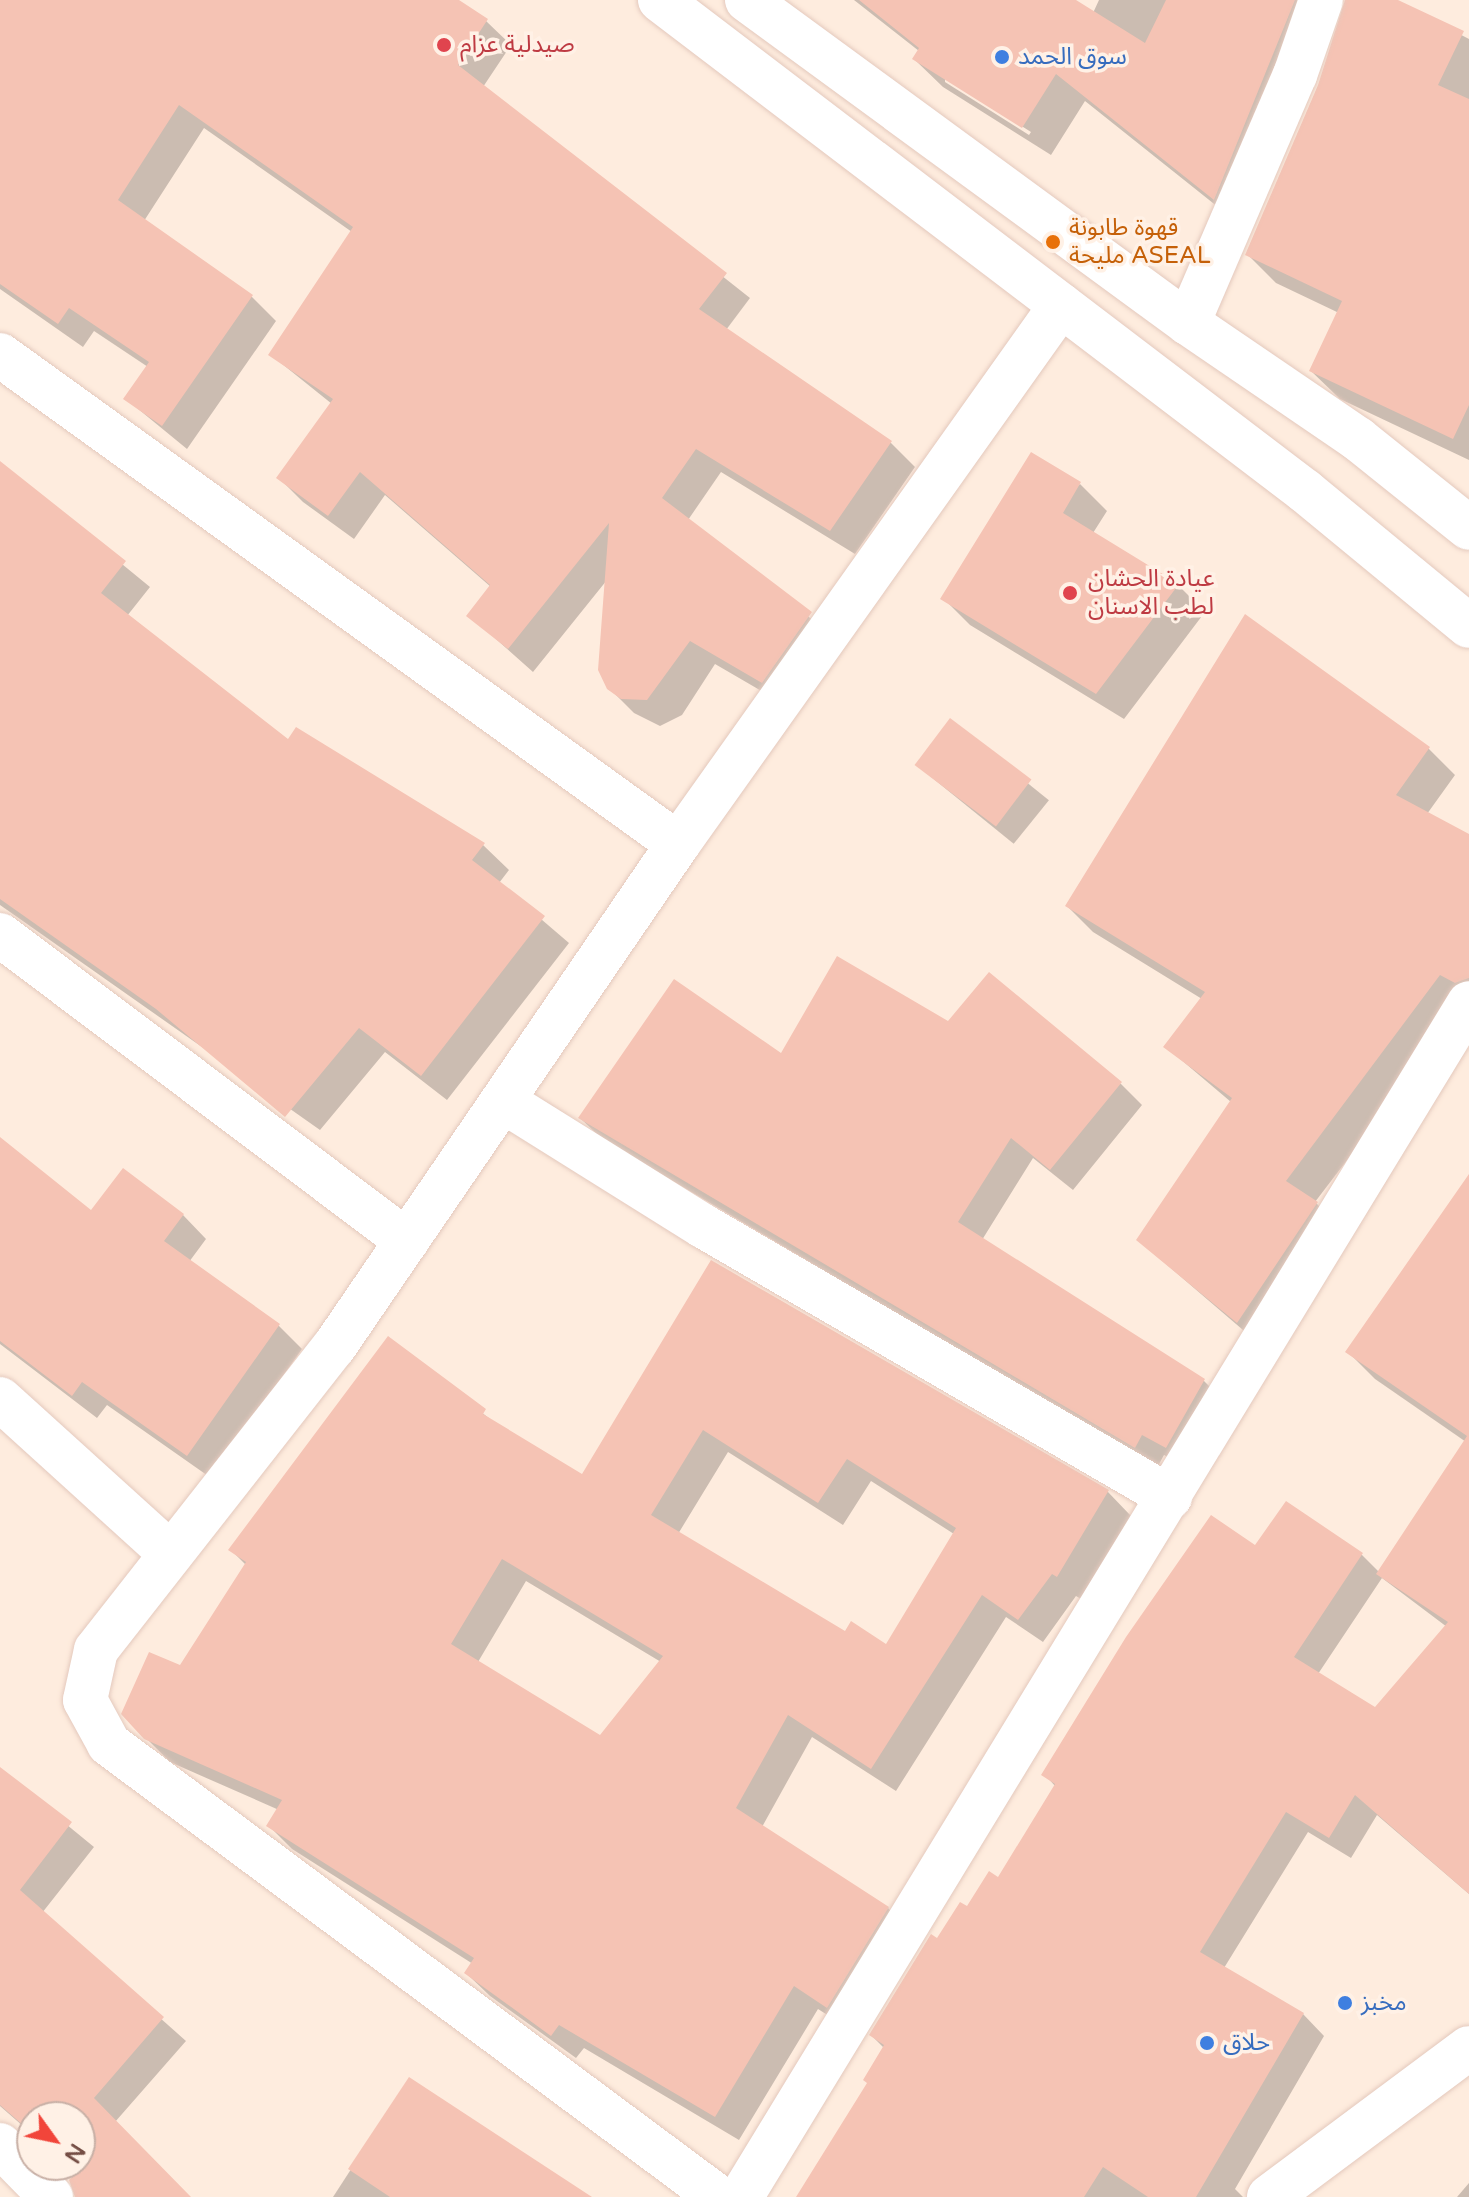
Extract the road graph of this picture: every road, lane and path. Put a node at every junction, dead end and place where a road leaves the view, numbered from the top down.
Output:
1 (660, 0) edge
2 (747, 0) edge
3 (1321, 0) edge
4 (1061, 305) junction
5 (1188, 323) junction
6 (0, 355) edge
7 (1469, 528) edge
8 (1469, 626) edge
9 (678, 844) junction
10 (0, 935) edge
11 (1469, 1003) edge
12 (503, 1101) junction
13 (407, 1241) junction
14 (0, 1399) edge
15 (1170, 1497) junction
16 (170, 1553) junction
17 (1469, 2048) edge
18 (0, 2145) edge
19 (51, 2197) edge
20 (718, 2197) edge
21 (741, 2197) edge
22 (1269, 2197) edge

1 - 4 street
2 - 5 street
3 - 5 street
4 - 8 street
4 - 9 street
5 - 7 street
6 - 9 street
9 - 12 street
10 - 13 street
11 - 15 street
12 - 13 street
12 - 15 street
13 - 16 street
14 - 16 street
15 - 21 street
16 - 20 street
17 - 22 street
18 - 19 street

